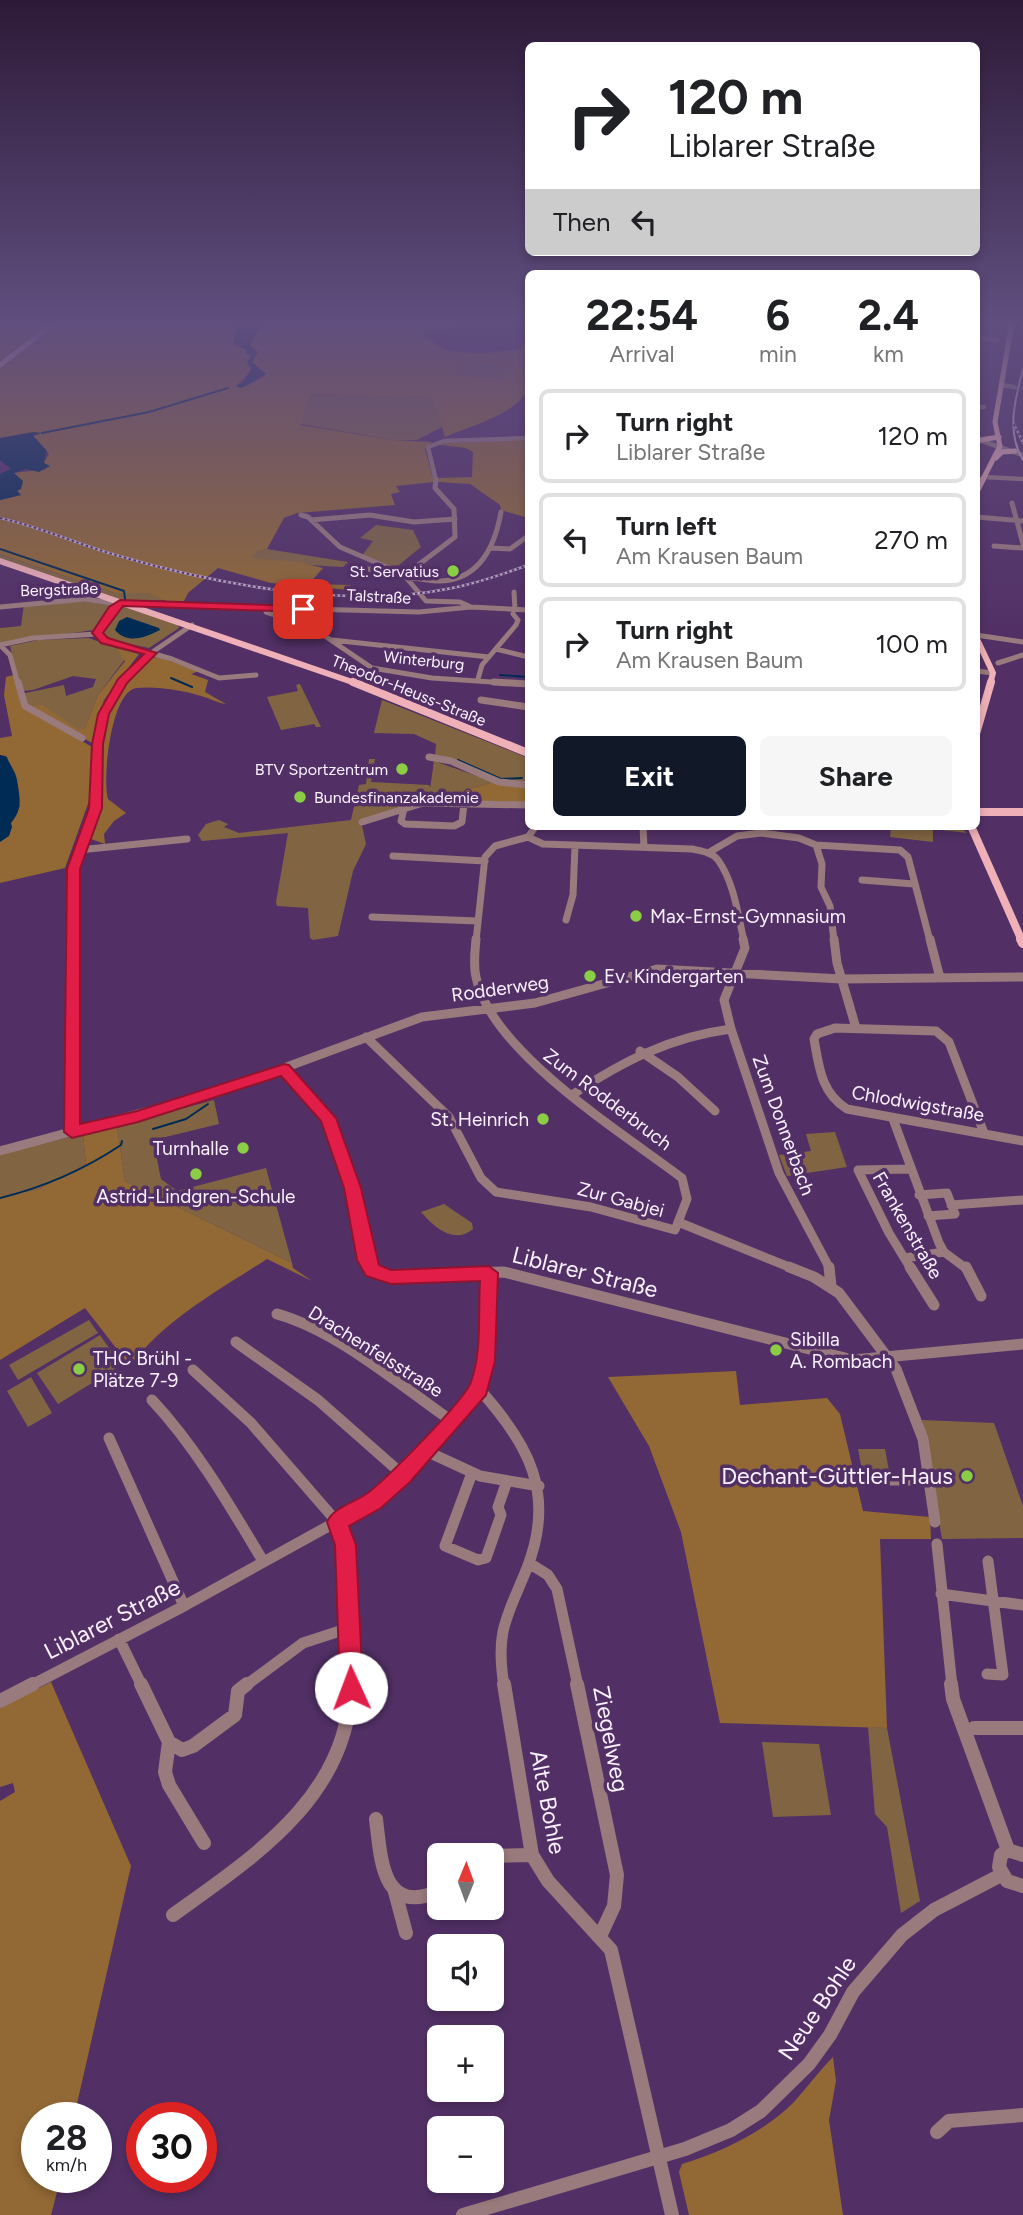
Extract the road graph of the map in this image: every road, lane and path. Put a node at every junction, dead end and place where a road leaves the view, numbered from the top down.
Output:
1 (998, 424) edge
2 (998, 424) edge
3 (998, 429) junction
4 (999, 437) junction
5 (525, 438) edge
6 (980, 440) edge
7 (980, 441) edge
8 (1000, 446) junction
9 (1015, 451) junction
10 (1023, 455) edge
11 (994, 460) junction
12 (984, 477) junction
13 (1023, 479) edge
14 (980, 485) edge
15 (1012, 503) dead end
16 (501, 512) dead end
17 (301, 515) dead end
18 (980, 517) edge
19 (455, 519) junction
20 (311, 520) junction
21 (1015, 521) junction
22 (1023, 521) edge
23 (525, 538) edge
24 (994, 546) dead end
25 (1023, 546) edge
26 (491, 548) junction
27 (0, 561) edge
28 (353, 568) dead end
29 (394, 570) junction
30 (407, 577) junction
31 (514, 593) dead end
32 (118, 604) junction
33 (0, 607) edge
34 (266, 607) junction
35 (471, 607) junction
36 (525, 610) edge
37 (514, 612) junction
38 (192, 625) junction
39 (97, 634) junction
40 (980, 637) edge
41 (332, 640) junction
42 (1023, 642) edge
43 (0, 645) edge
44 (980, 646) edge
45 (496, 649) junction
46 (151, 653) junction
47 (1023, 655) edge
48 (525, 656) edge
49 (489, 657) junction
50 (998, 663) dead end
51 (980, 672) edge
52 (992, 674) junction
53 (256, 675) dead end
54 (478, 679) junction
55 (525, 684) edge
56 (481, 700) dead end
57 (525, 707) edge
58 (980, 715) edge
59 (82, 738) dead end
60 (525, 752) edge
61 (429, 757) dead end
62 (525, 785) edge
63 (464, 803) junction
64 (525, 805) edge
65 (980, 806) edge
66 (404, 809) junction
67 (980, 812) edge
68 (997, 812) junction
69 (1023, 812) edge
70 (362, 822) dead end
71 (980, 822) edge
72 (533, 830) edge
73 (643, 830) edge
74 (975, 830) edge
75 (528, 837) junction
76 (187, 839) dead end
77 (817, 845) junction
78 (575, 846) junction
79 (644, 847) junction
80 (79, 850) junction
81 (708, 853) junction
82 (393, 856) dead end
83 (485, 861) junction
84 (862, 880) dead end
85 (914, 884) junction
86 (372, 918) dead end
87 (566, 920) dead end
88 (478, 921) junction
89 (1023, 943) edge
90 (737, 971) junction
91 (1023, 977) edge
92 (940, 978) junction
93 (842, 979) junction
94 (488, 1009) junction
95 (856, 1028) junction
96 (731, 1029) junction
97 (366, 1037) junction
98 (640, 1051) junction
99 (284, 1069) junction
100 (572, 1096) junction
101 (715, 1111) dead end
102 (893, 1118) junction
103 (72, 1132) junction
104 (984, 1133) junction
105 (1023, 1141) edge
106 (0, 1151) edge
107 (909, 1169) junction
108 (919, 1195) junction
109 (1023, 1200) edge
110 (951, 1205) junction
111 (928, 1216) junction
112 (678, 1222) junction
113 (944, 1252) junction
114 (905, 1258) junction
115 (489, 1273) junction
116 (831, 1286) junction
117 (981, 1296) dead end
118 (934, 1306) dead end
119 (277, 1314) dead end
120 (236, 1342) dead end
121 (1023, 1344) edge
122 (890, 1358) junction
123 (193, 1370) dead end
124 (479, 1389) junction
125 (152, 1400) dead end
126 (453, 1422) junction
127 (109, 1438) dead end
128 (426, 1451) junction
129 (472, 1473) junction
130 (403, 1475) junction
131 (868, 1480) dead end
132 (929, 1480) junction
133 (506, 1483) junction
134 (539, 1486) junction
135 (935, 1521) dead end
136 (337, 1522) junction
137 (937, 1544) dead end
138 (263, 1561) junction
139 (988, 1561) dead end
140 (529, 1563) junction
141 (941, 1594) junction
142 (993, 1601) junction
143 (1023, 1605) edge
144 (184, 1606) junction
145 (349, 1628) junction
146 (120, 1639) junction
147 (987, 1674) dead end
148 (0, 1701) edge
149 (974, 1728) dead end
150 (1023, 1728) edge
151 (169, 1742) junction
152 (376, 1819) dead end
153 (204, 1843) dead end
154 (1009, 1850) junction
155 (532, 1855) junction
156 (504, 1856) edge
157 (1023, 1856) edge
158 (1001, 1875) junction
159 (1022, 1888) edge
160 (395, 1892) junction
161 (427, 1898) edge
162 (173, 1915) dead end
163 (405, 1933) dead end
164 (601, 1934) junction
165 (1023, 2115) edge
166 (937, 2132) dead end
167 (659, 2157) junction
168 (473, 2213) edge
169 (672, 2215) edge

1 - 3 main road
2 - 3 main road
3 - 4 main road
4 - 6 main road
4 - 8 main road
5 - 19 street
7 - 8 street
8 - 9 street
8 - 11 main road
9 - 10 street
9 - 11 main road
11 - 12 main road
12 - 13 street
12 - 14 main road
15 - 21 street
16 - 26 street
17 - 20 street
18 - 21 street
19 - 20 street
19 - 30 street
20 - 29 street
21 - 22 street
21 - 25 street
23 - 26 street
24 - 25 street
26 - 30 street
27 - 38 main road, Theodor-Heuss-Straße
28 - 29 street
29 - 30 street
30 - 35 street
31 - 37 street
32 - 33 street, Bergstraße
32 - 34 street, Talstraße
32 - 39 street
34 - 35 street, Talstraße
34 - 41 street
35 - 37 street
36 - 37 street
37 - 45 street
38 - 46 street
38 - 60 main road, Theodor-Heuss-Straße
39 - 43 street
39 - 46 street
40 - 42 street
41 - 49 street
41 - 54 street, Winterburg
43 - 59 street
44 - 52 main road
45 - 48 street
45 - 49 street
46 - 53 street
46 - 80 street
47 - 50 street
49 - 54 street
51 - 52 street
52 - 58 main road
54 - 55 street, Winterburg
56 - 57 street
61 - 62 street
63 - 64 street
63 - 66 street
63 - 66 street
65 - 68 main road
66 - 70 street
67 - 68 main road
68 - 69 main road
68 - 71 main road
72 - 75 street
73 - 79 street
74 - 89 main road
75 - 78 street
75 - 83 street
76 - 80 street
77 - 81 street
77 - 85 street
77 - 93 street
78 - 79 street
78 - 87 street
79 - 81 street
80 - 103 street
81 - 90 street, Zum Donnerbach
82 - 83 street
83 - 88 street, Zum Rodderbruch
84 - 85 street
85 - 92 street
86 - 88 street
88 - 94 street, Zum Rodderbruch
90 - 93 street, Rodderweg
90 - 94 street, Rodderweg
90 - 96 street, Zum Donnerbach
91 - 92 street, Rodderweg
92 - 93 street, Rodderweg
93 - 95 street
94 - 97 street, Rodderweg
94 - 100 street, Zum Rodderbruch
95 - 102 street, Chlodwigstraße
95 - 104 street
96 - 98 street
96 - 116 street, Zum Donnerbach
97 - 99 street, Rodderweg
97 - 112 street, Zur Gabjei
98 - 100 street
98 - 101 street
99 - 103 street, Rodderweg
99 - 115 street
100 - 112 street, Zum Rodderbruch
102 - 104 street, Chlodwigstraße
102 - 107 street
103 - 106 street, Rodderweg
104 - 105 street, Chlodwigstraße
107 - 108 street
107 - 114 street, Frankenstraße
108 - 110 street
108 - 111 street
109 - 110 street
110 - 111 street
111 - 113 street
112 - 116 street, Zur Gabjei
113 - 114 street
113 - 117 street
114 - 118 street, Frankenstraße
115 - 122 street, Liblarer Straße
115 - 124 street, Liblarer Straße
116 - 122 street, Zur Gabjei
119 - 126 street, Drachenfelsstraße
120 - 130 street
121 - 122 street, Liblarer Straße
122 - 132 street, Zur Gabjei
123 - 136 street
124 - 126 street, Liblarer Straße
124 - 134 street, Alte Bohle
125 - 138 street
126 - 128 street, Liblarer Straße
127 - 144 street
128 - 129 street
128 - 130 street, Liblarer Straße
129 - 133 street
129 - 133 street
130 - 136 street, Liblarer Straße
131 - 132 street
132 - 135 street, Zur Gabjei
133 - 134 street
134 - 140 street, Alte Bohle
136 - 138 street, Liblarer Straße
136 - 145 street
137 - 141 street
138 - 144 street, Liblarer Straße
139 - 142 street
140 - 155 street, Alte Bohle
140 - 164 street, Ziegelweg
141 - 142 street
141 - 154 street
142 - 143 street
142 - 147 street
144 - 146 street, Liblarer Straße
145 - 151 street
145 - 162 street
146 - 148 street, Liblarer Straße
146 - 151 street
149 - 150 street
151 - 153 street
152 - 160 street
154 - 157 street
154 - 158 street
155 - 156 street
155 - 164 street, Alte Bohle
158 - 159 street
158 - 167 street, Neue Bohle
160 - 161 street
160 - 163 street
164 - 167 street, Alte Bohle
165 - 166 street
167 - 168 street, Neue Bohle
167 - 169 street, Alte Bohle

